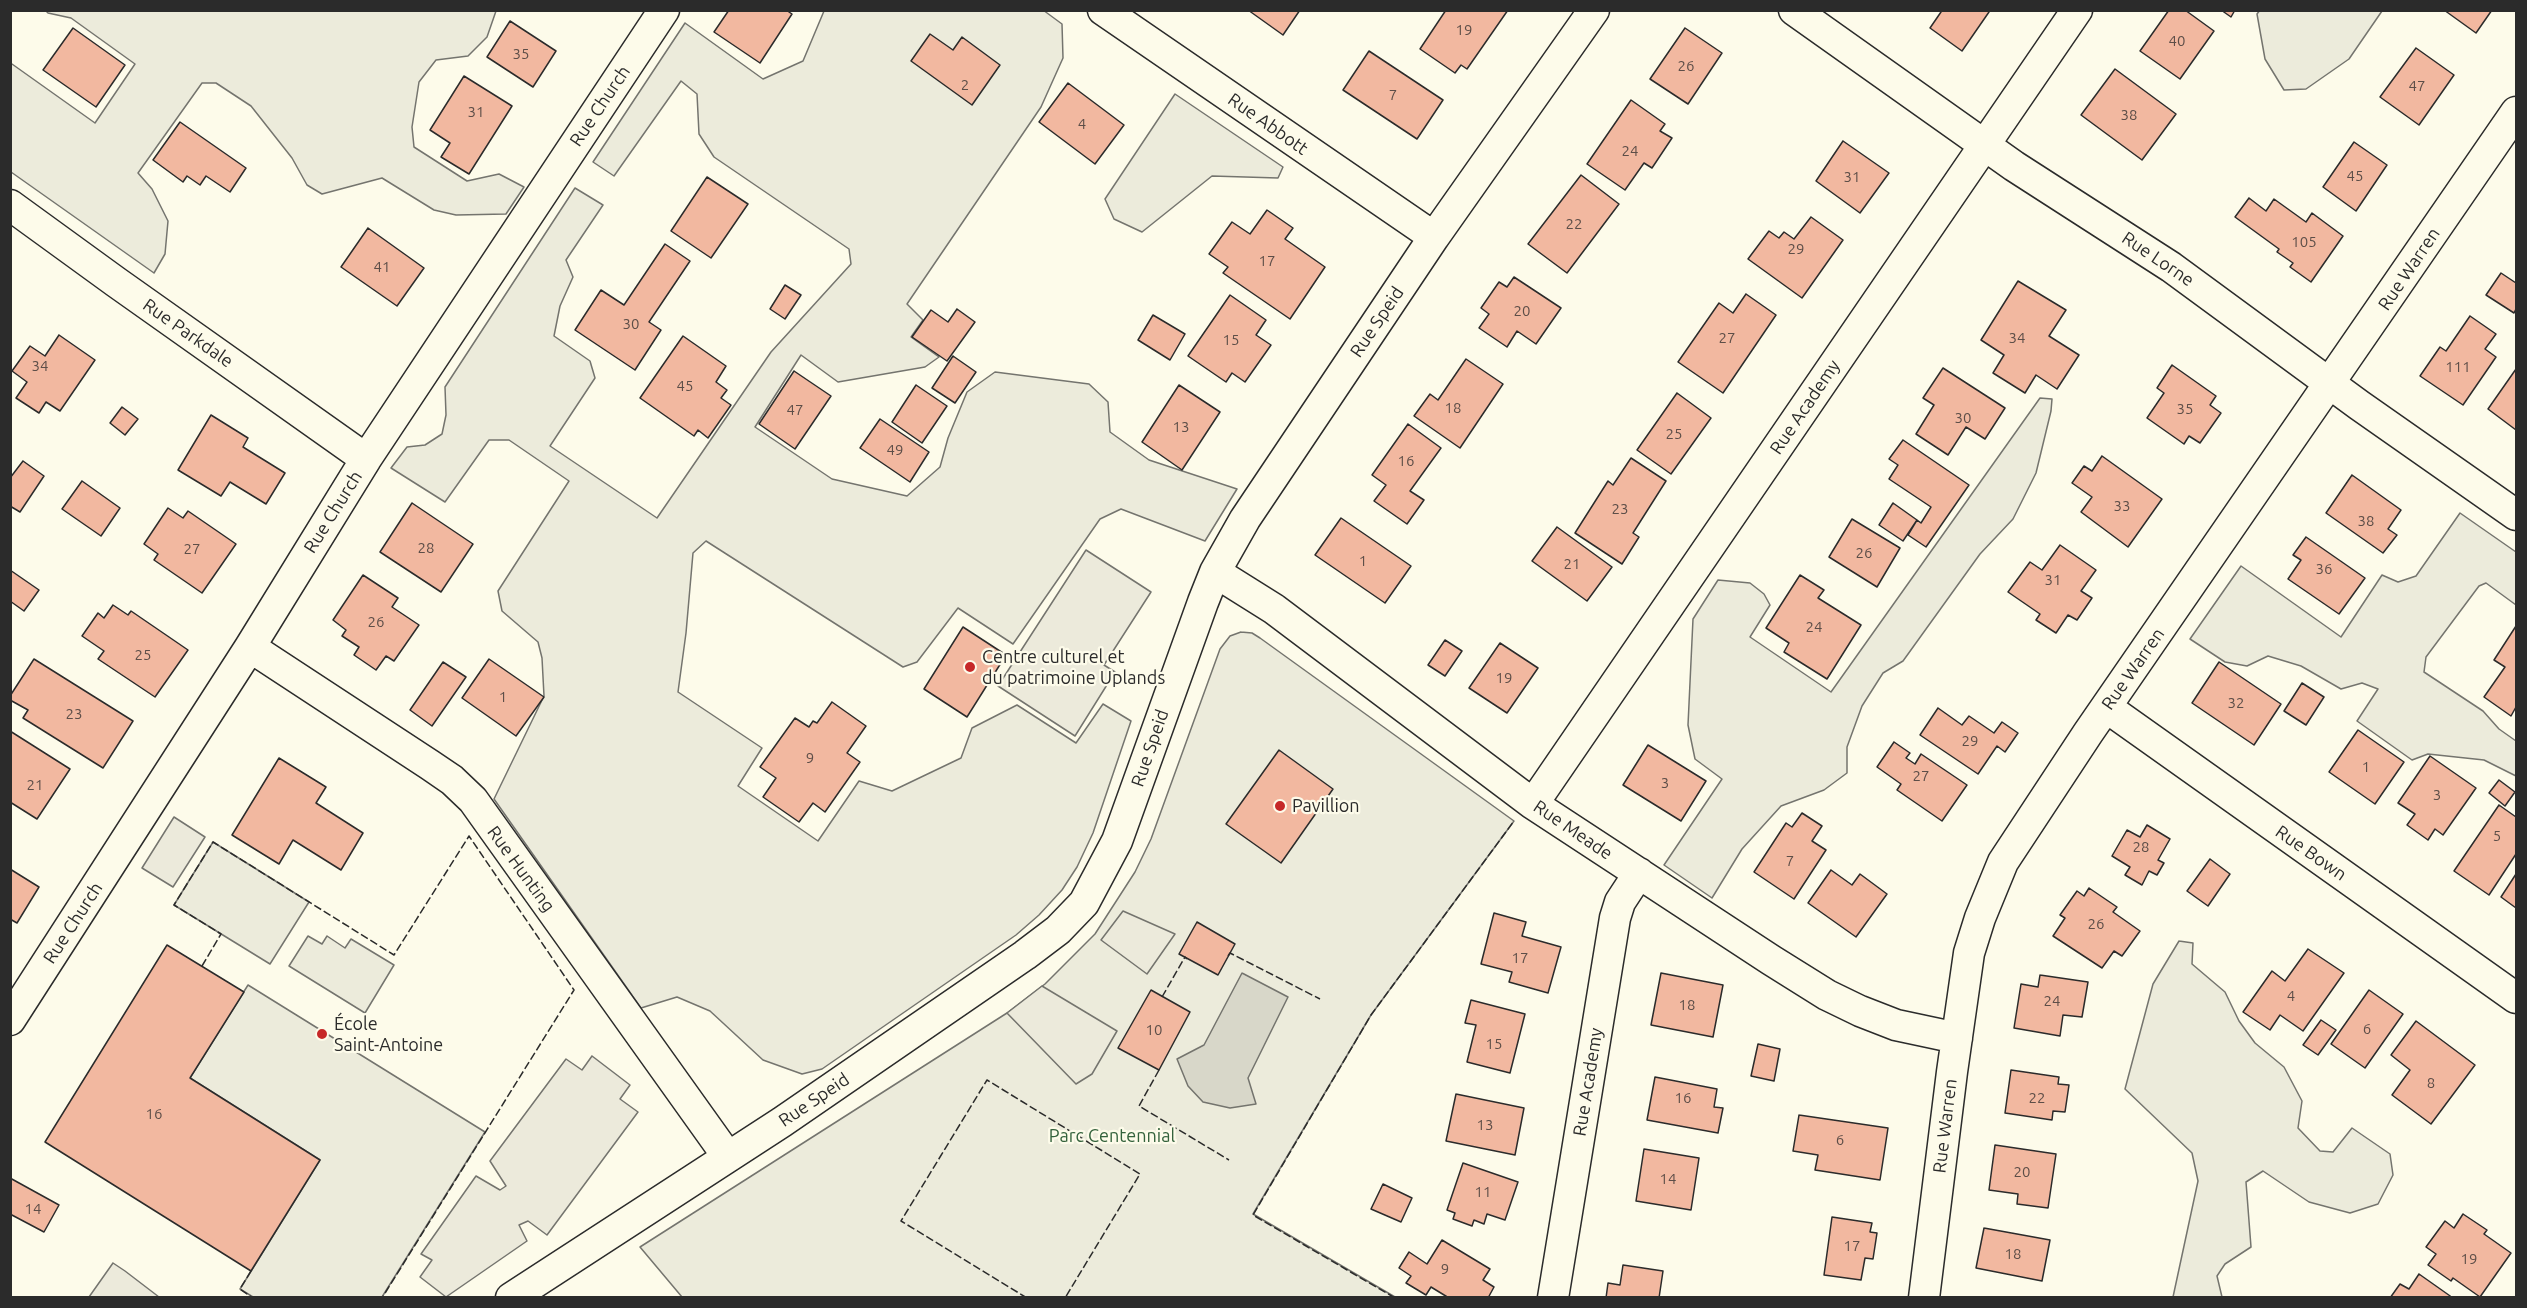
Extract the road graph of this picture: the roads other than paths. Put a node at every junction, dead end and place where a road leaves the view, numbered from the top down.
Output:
1 (664, 10) edge
2 (1103, 10) edge
3 (1594, 10) edge
4 (1794, 10) edge
5 (2077, 10) edge
6 (2517, 112) edge
7 (1985, 145) junction
8 (10, 205) edge
9 (1434, 237) junction
10 (2330, 384) junction
11 (366, 459) junction
12 (2517, 515) edge
13 (1215, 572) junction
14 (250, 646) junction
15 (2106, 707) junction
16 (1533, 804) junction
17 (1639, 873) junction
18 (2517, 998) edge
19 (10, 1020) edge
20 (1957, 1038) junction
21 (728, 1157) junction
22 (511, 1298) edge
23 (1553, 1298) edge
24 (1924, 1298) edge

1 - 11 street, Rue Church
2 - 9 street, Rue Abbott
3 - 9 street, Rue Speid
4 - 7 street, Rue Lorne
5 - 7 street, Rue Academy
6 - 10 street, Rue Warren
7 - 10 street, Rue Lorne
7 - 16 street, Rue Academy
8 - 11 street, Rue Parkdale
9 - 13 street, Rue Speid
10 - 12 street, Rue Lorne
10 - 15 street, Rue Warren
11 - 14 street, Rue Church
13 - 16 street, Rue Meade
13 - 21 street, Rue Speid
14 - 19 street, Rue Church
14 - 21 street, Rue Hunting
15 - 18 street, Rue Bown
15 - 20 street, Rue Warren
16 - 17 street, Rue Meade
17 - 20 street, Rue Meade
17 - 23 street, Rue Academy
20 - 24 street, Rue Warren
21 - 22 street, Rue Speid

